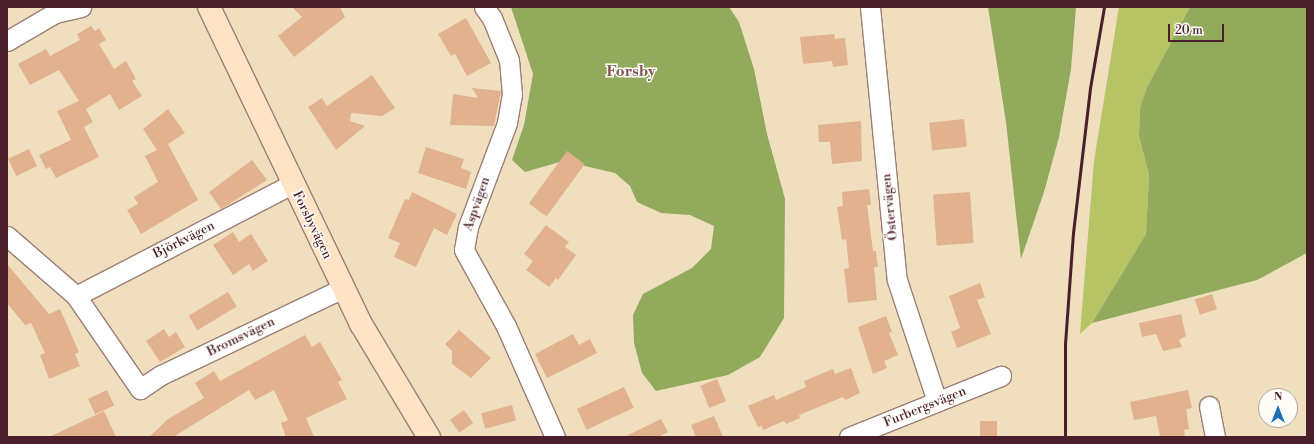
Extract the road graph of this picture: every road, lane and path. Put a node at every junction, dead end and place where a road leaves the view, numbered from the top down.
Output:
1 (81, 7) edge
2 (209, 7) edge
3 (484, 7) edge
4 (870, 7) edge
5 (7, 41) edge
6 (292, 184) junction
7 (7, 236) edge
8 (343, 288) junction
9 (76, 296) junction
10 (1001, 376) dead end
11 (936, 402) junction
12 (1209, 406) dead end
13 (429, 437) edge
14 (555, 437) edge
15 (849, 437) edge
16 (1215, 437) edge

1 - 5 street
2 - 6 street, Forsbyvägen
3 - 14 street, Aspvägen
4 - 11 street, Östervägen
6 - 8 street, Forsbyvägen
6 - 9 street, Björkvägen
7 - 9 street
8 - 9 street, Bromsvägen
8 - 13 street, Forsbyvägen
10 - 11 street, Furbergsvägen
11 - 15 street, Furbergsvägen
12 - 16 street

